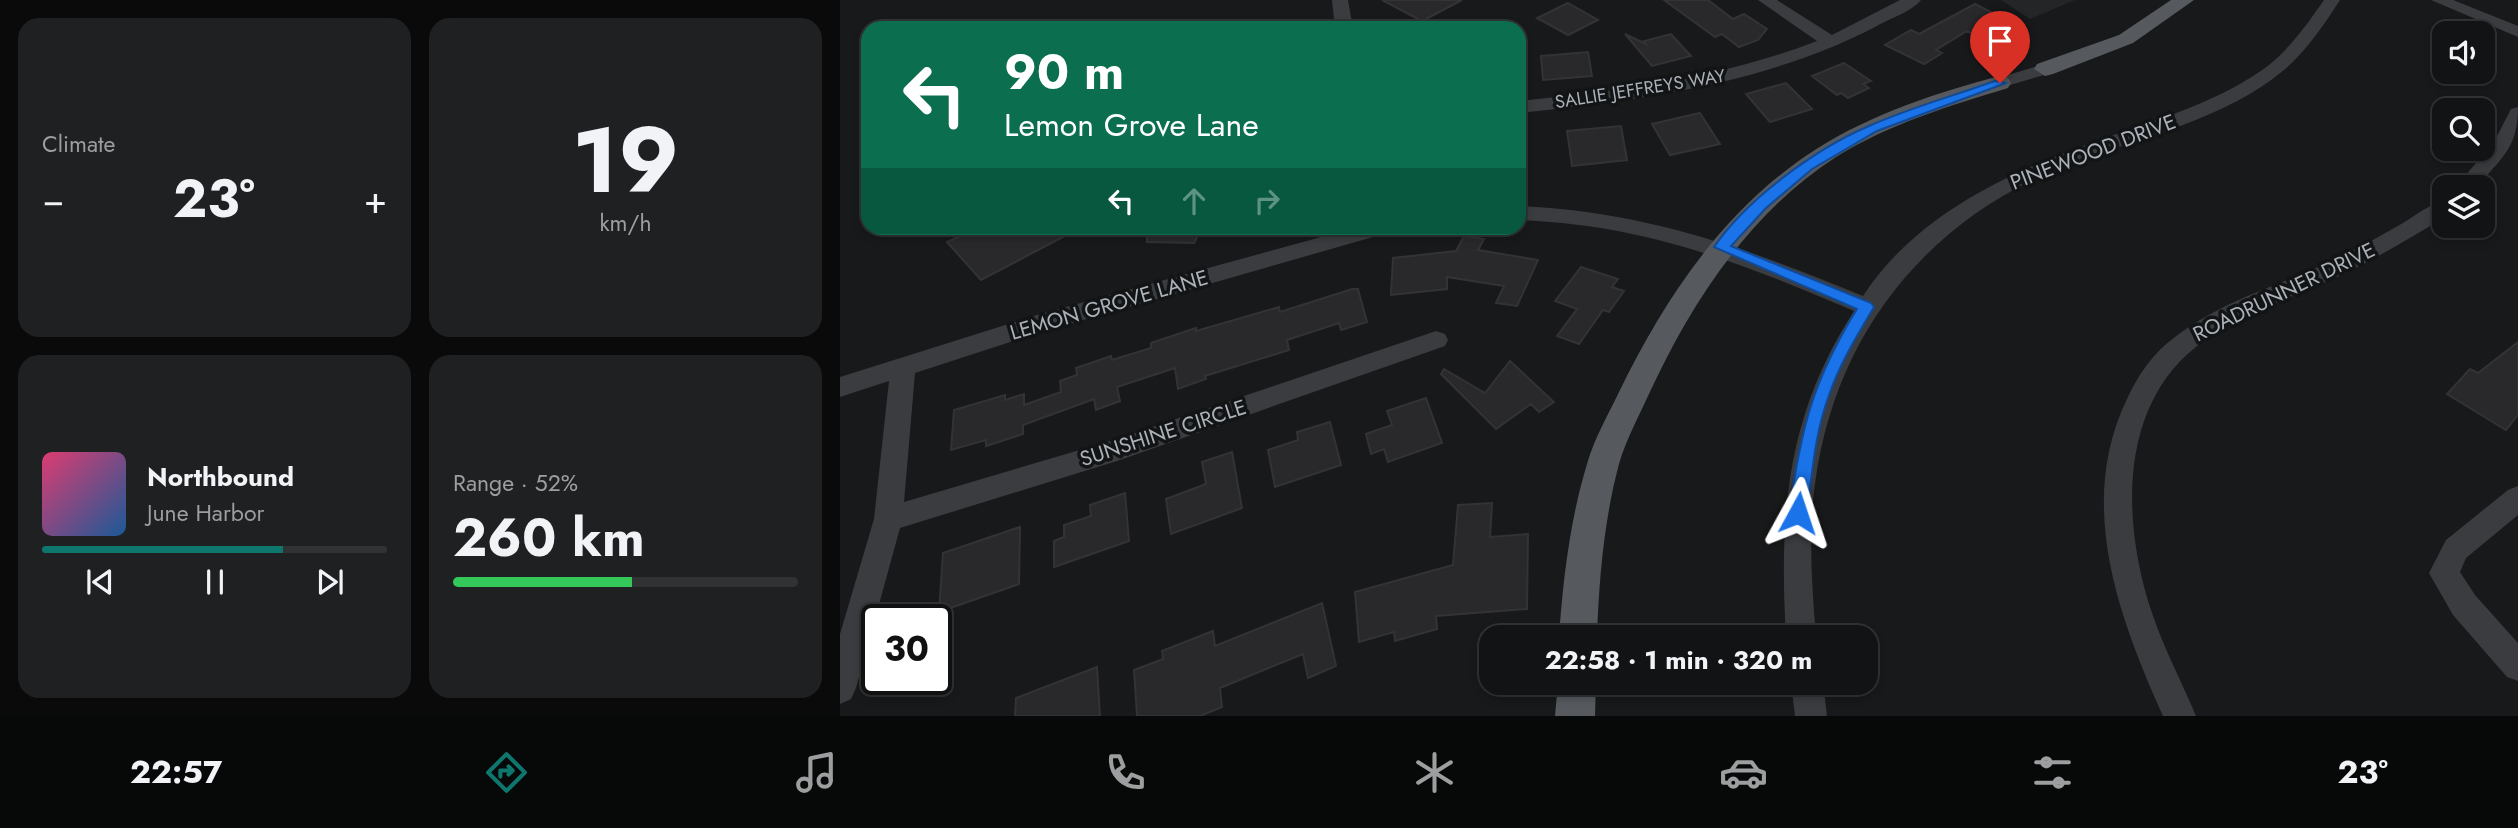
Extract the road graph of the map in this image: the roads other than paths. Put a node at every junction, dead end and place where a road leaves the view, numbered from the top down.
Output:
1 (1340, 0) edge
2 (1766, 0) edge
3 (1913, 0) edge
4 (2184, 0) edge
5 (2332, 0) edge
6 (2439, 0) edge
7 (1343, 21) edge
8 (2518, 32) edge
9 (1831, 41) junction
10 (2045, 69) joint
11 (2000, 83) joint
12 (1526, 106) edge
13 (2518, 113) edge
14 (2476, 175) edge
15 (1526, 213) edge
16 (2432, 214) edge
17 (1330, 235) edge
18 (1721, 247) junction
19 (1866, 307) junction
20 (1436, 340) dead end
21 (903, 367) junction
22 (840, 387) edge
23 (2518, 498) edge
24 (888, 519) junction
25 (1579, 625) edge
26 (1799, 625) edge
27 (2518, 666) edge
28 (840, 688) edge
29 (1576, 695) edge
30 (1809, 695) edge
31 (1575, 716) edge
32 (1811, 716) edge
33 (2180, 716) edge

1 - 7 street
2 - 9 street
3 - 9 street, SALLIE JEFFREYS WAY
4 - 10 main road
5 - 19 street, PINEWOOD DRIVE
6 - 8 street
9 - 12 street, SALLIE JEFFREYS WAY
10 - 11 street
11 - 18 main road
13 - 14 street
15 - 18 street
16 - 33 street, ROADRUNNER DRIVE
17 - 21 street, LEMON GROVE LANE
18 - 19 street
18 - 25 main road
19 - 26 street, PINEWOOD DRIVE
20 - 24 street, SUNSHINE CIRCLE
21 - 22 street, LEMON GROVE LANE
21 - 24 street
23 - 27 street
24 - 28 street
29 - 31 main road
30 - 32 street

